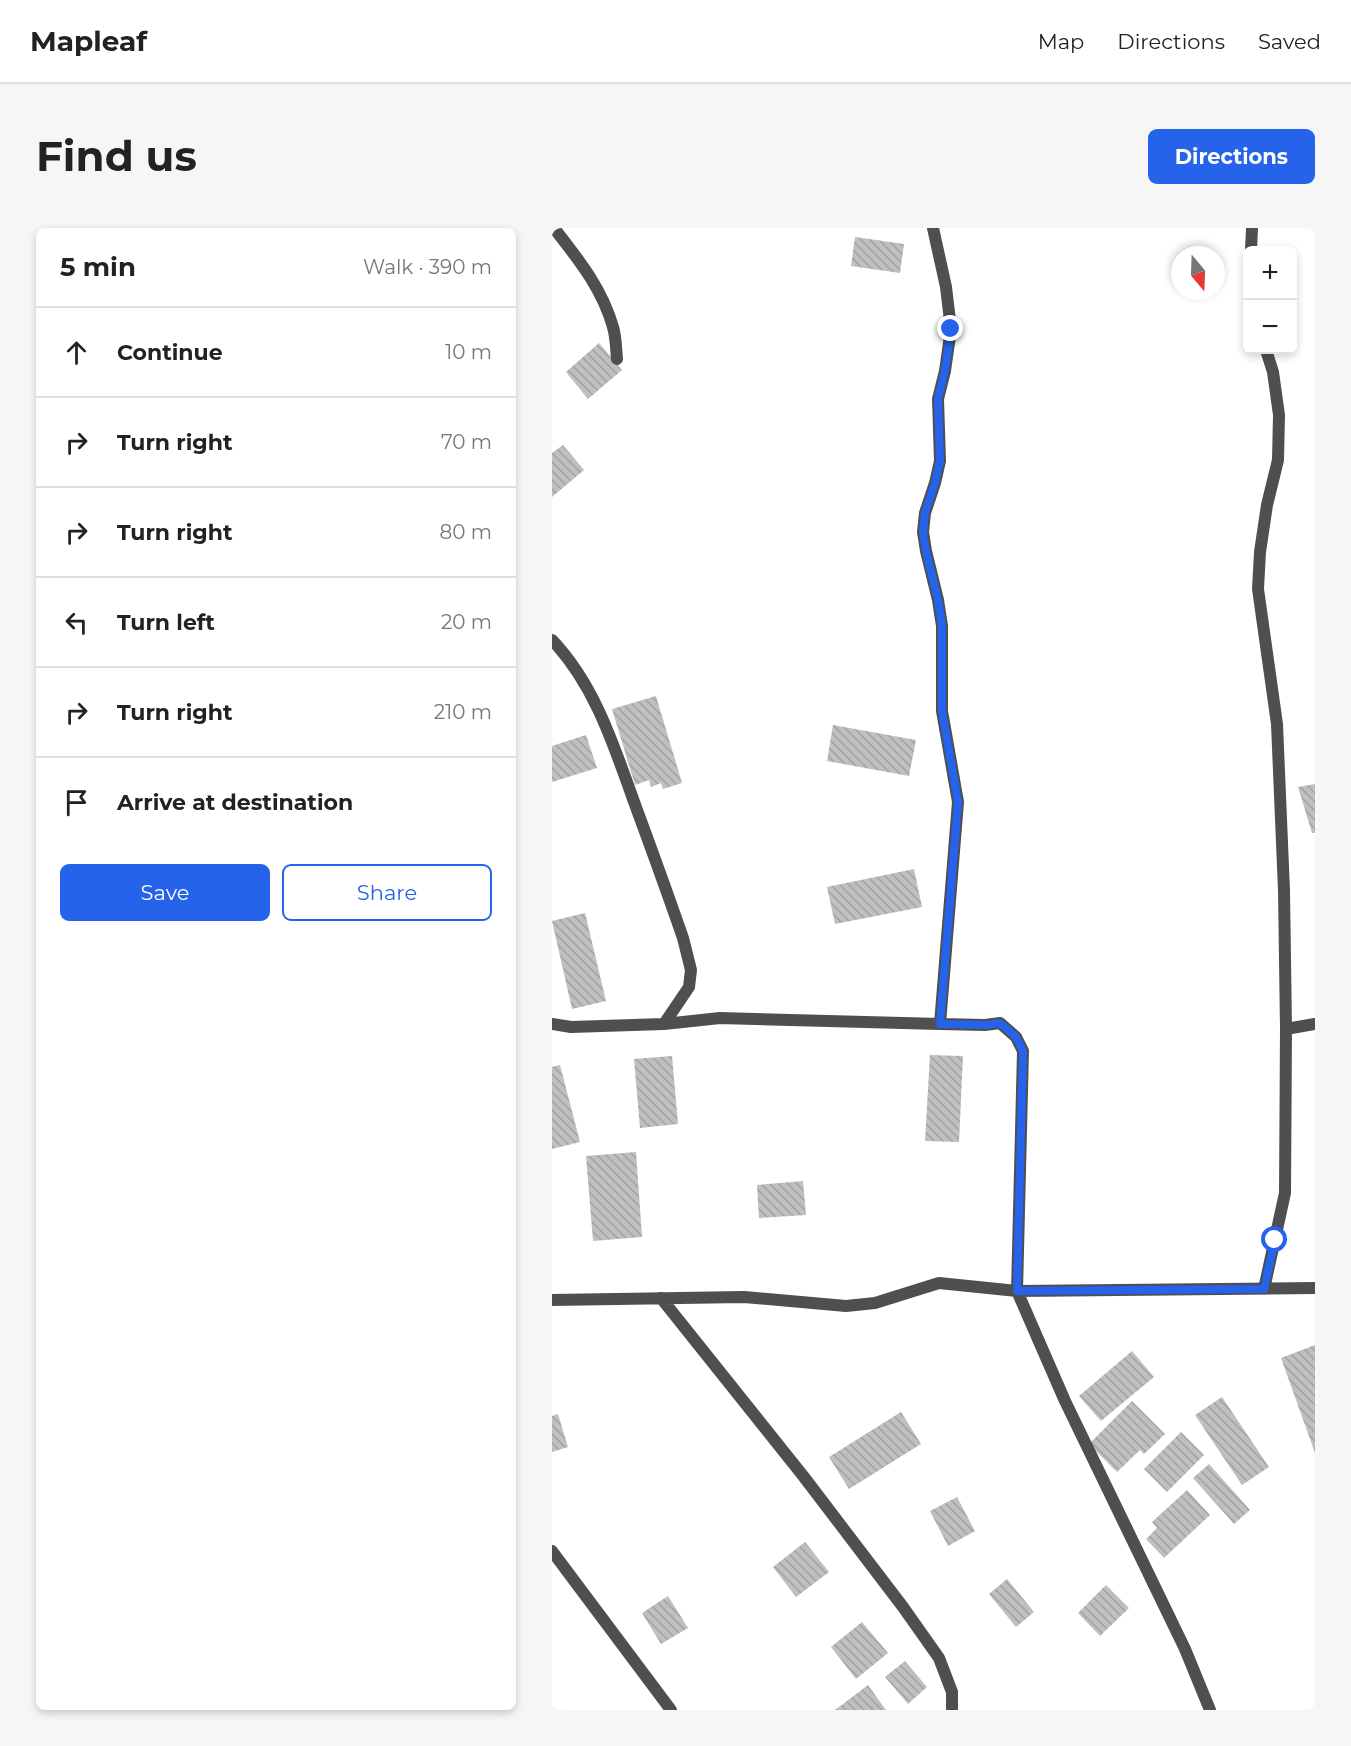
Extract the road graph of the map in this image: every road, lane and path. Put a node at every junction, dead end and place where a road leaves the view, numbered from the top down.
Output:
1 (554, 228) edge
2 (933, 228) edge
3 (1252, 228) edge
4 (1251, 246) edge
5 (1267, 354) edge
6 (616, 359) dead end
7 (552, 640) edge
8 (552, 1024) edge
9 (664, 1024) junction
10 (940, 1024) junction
11 (1315, 1024) edge
12 (1286, 1029) junction
13 (1315, 1288) edge
14 (1264, 1289) junction
15 (1017, 1291) junction
16 (661, 1298) junction
17 (552, 1300) edge
18 (552, 1551) edge
19 (671, 1710) edge
20 (952, 1710) edge
21 (1210, 1710) edge

1 - 6 street
2 - 10 street
3 - 4 street
5 - 12 street
7 - 9 street
8 - 9 street
9 - 10 street
10 - 15 street
11 - 12 street
12 - 14 street
13 - 14 street
14 - 15 street
15 - 16 street
15 - 21 street
16 - 17 street
16 - 20 street
18 - 19 street

